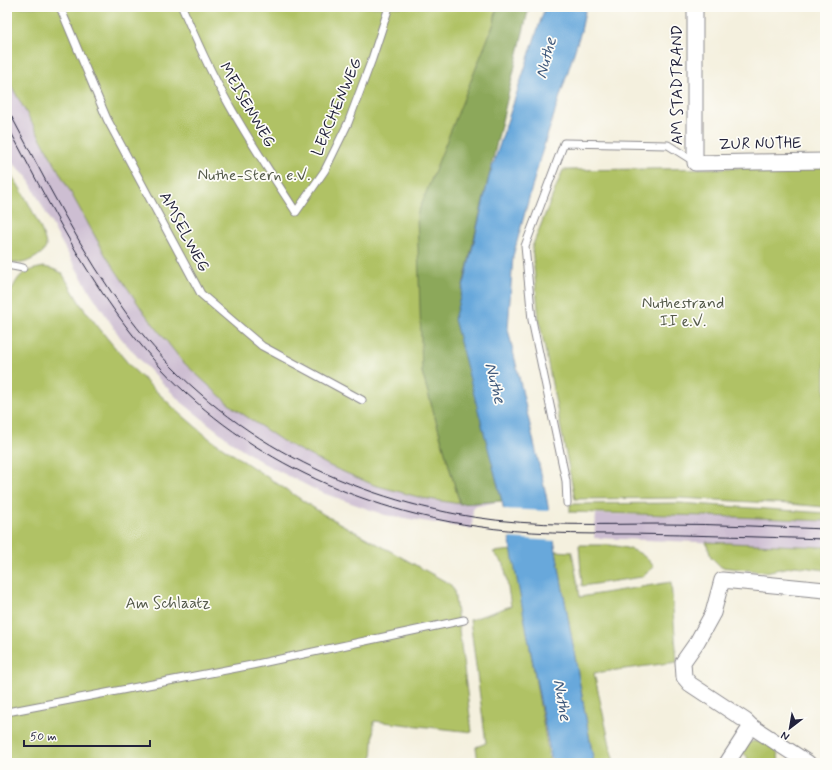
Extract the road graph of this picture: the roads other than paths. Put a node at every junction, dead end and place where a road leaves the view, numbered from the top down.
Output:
1 (60, 7) edge
2 (182, 7) edge
3 (389, 7) edge
4 (695, 7) edge
5 (825, 161) edge
6 (695, 163) junction
7 (296, 212) joint
8 (7, 265) edge
9 (23, 268) dead end
10 (362, 400) dead end
11 (567, 503) dead end
12 (825, 590) edge
13 (464, 620) dead end
14 (7, 712) edge
15 (751, 726) junction
16 (727, 763) edge
17 (808, 763) edge

1 - 10 lane, AMSELWEG
2 - 7 lane, MEISENWEG
3 - 7 lane, LERCHENWEG
4 - 6 street, AM STADTRAND
5 - 6 street, ZUR NUTHE
6 - 11 lane
8 - 9 lane
12 - 15 street
13 - 14 lane
15 - 16 street
15 - 17 street

